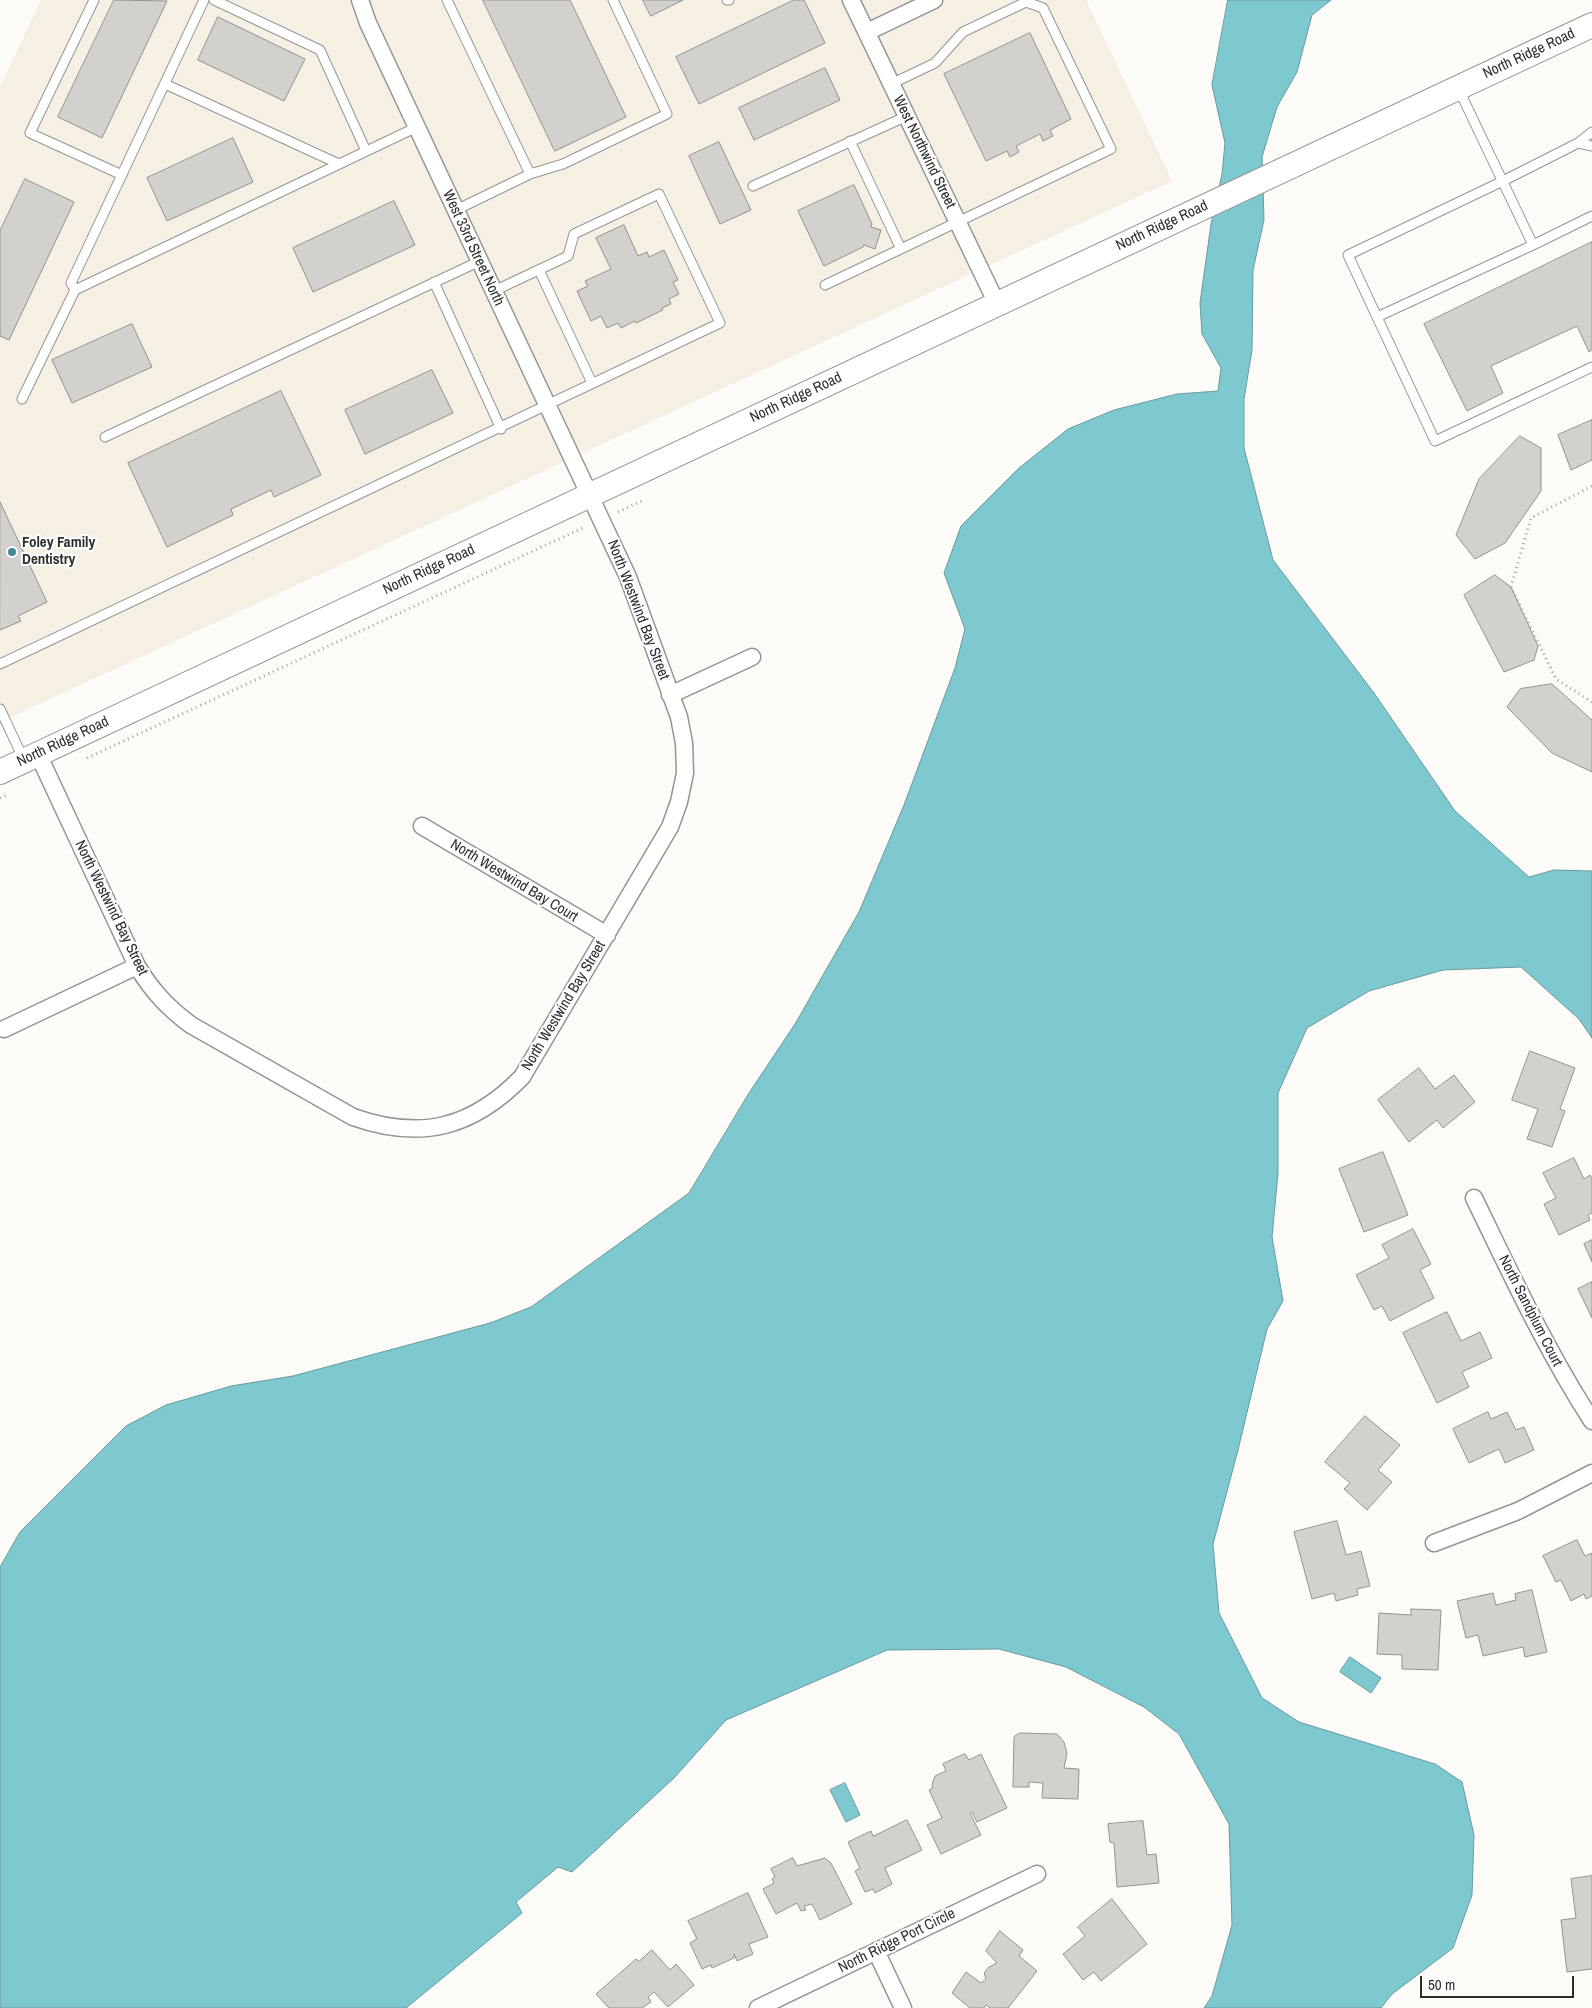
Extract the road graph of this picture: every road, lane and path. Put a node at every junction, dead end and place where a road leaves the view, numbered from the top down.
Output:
1 (94, 0) edge
2 (204, 0) edge
3 (214, 0) edge
4 (360, 0) edge
5 (447, 0) edge
6 (613, 0) edge
7 (851, 0) edge
8 (934, 0) edge
9 (1592, 25) edge
10 (867, 32) junction
11 (165, 84) junction
12 (891, 84) junction
13 (1457, 87) junction
14 (907, 116) junction
15 (417, 127) junction
16 (1592, 132) edge
17 (850, 142) junction
18 (1578, 143) junction
19 (1592, 146) edge
20 (366, 151) junction
21 (339, 164) junction
22 (530, 174) junction
23 (122, 176) junction
24 (1503, 181) junction
25 (753, 186) dead end
26 (456, 210) junction
27 (1592, 216) edge
28 (958, 222) junction
29 (1533, 245) junction
30 (901, 249) junction
31 (480, 261) junction
32 (539, 270) junction
33 (434, 282) junction
34 (825, 285) dead end
35 (75, 290) junction
36 (494, 291) junction
37 (997, 304) junction
38 (1377, 317) junction
39 (1592, 368) edge
40 (592, 383) junction
41 (22, 399) dead end
42 (548, 406) junction
43 (501, 429) junction
44 (105, 437) dead end
45 (1592, 486) edge
46 (589, 494) junction
47 (644, 500) dead end
48 (601, 520) junction
49 (752, 657) dead end
50 (0, 664) edge
51 (670, 695) junction
52 (1592, 702) edge
53 (0, 709) edge
54 (31, 757) junction
55 (81, 761) dead end
56 (0, 772) edge
57 (16, 790) dead end
58 (0, 798) edge
59 (422, 826) dead end
60 (607, 935) junction
61 (137, 966) junction
62 (4, 1029) dead end
63 (1474, 1198) dead end
64 (1592, 1421) edge
65 (1592, 1473) edge
66 (1434, 1544) dead end
67 (1037, 1874) dead end
68 (876, 1951) junction
69 (758, 2008) edge
70 (903, 2008) edge

1 - 23 lane
2 - 11 lane
3 - 20 lane
4 - 15 street, West 33rd Street North
5 - 22 lane
6 - 22 lane
7 - 10 street, West Northwind Street
8 - 10 street
9 - 13 main road, North Ridge Road
10 - 12 street, West Northwind Street
11 - 21 lane
11 - 23 lane
12 - 14 street, West Northwind Street
12 - 28 lane
13 - 24 lane
13 - 37 main road, North Ridge Road
14 - 17 lane
14 - 28 street, West Northwind Street
15 - 20 lane
15 - 26 street, West 33rd Street North
16 - 18 lane
17 - 25 lane
17 - 30 lane
18 - 19 lane
18 - 24 lane
20 - 21 lane
21 - 35 lane
22 - 26 lane
23 - 35 lane
24 - 29 lane
24 - 38 lane
26 - 31 street, West 33rd Street North
27 - 29 lane
28 - 30 lane
28 - 37 street, West Northwind Street
29 - 38 lane
30 - 34 lane
31 - 33 lane
31 - 36 street, West 33rd Street North
32 - 36 lane
32 - 40 lane
32 - 40 lane
33 - 43 lane
33 - 44 lane
35 - 41 lane
36 - 42 street, West 33rd Street North
37 - 46 main road, North Ridge Road
38 - 39 lane
40 - 42 lane
42 - 43 lane
42 - 46 street, West 33rd Street North
43 - 50 lane
45 - 52 path
46 - 48 street, North Westwind Bay Street
46 - 54 main road, North Ridge Road
47 - 48 path
48 - 51 street, North Westwind Bay Street
48 - 55 path
49 - 51 street
51 - 60 street, North Westwind Bay Street
53 - 54 lane
54 - 56 main road, North Ridge Road
54 - 61 street, North Westwind Bay Street
57 - 58 path
59 - 60 street, North Westwind Bay Court
60 - 61 street, North Westwind Bay Street
61 - 62 street
63 - 64 street, North Sandplum Court
65 - 66 street
67 - 68 street, North Ridge Port Circle
68 - 69 street, North Ridge Port Circle
68 - 70 street

